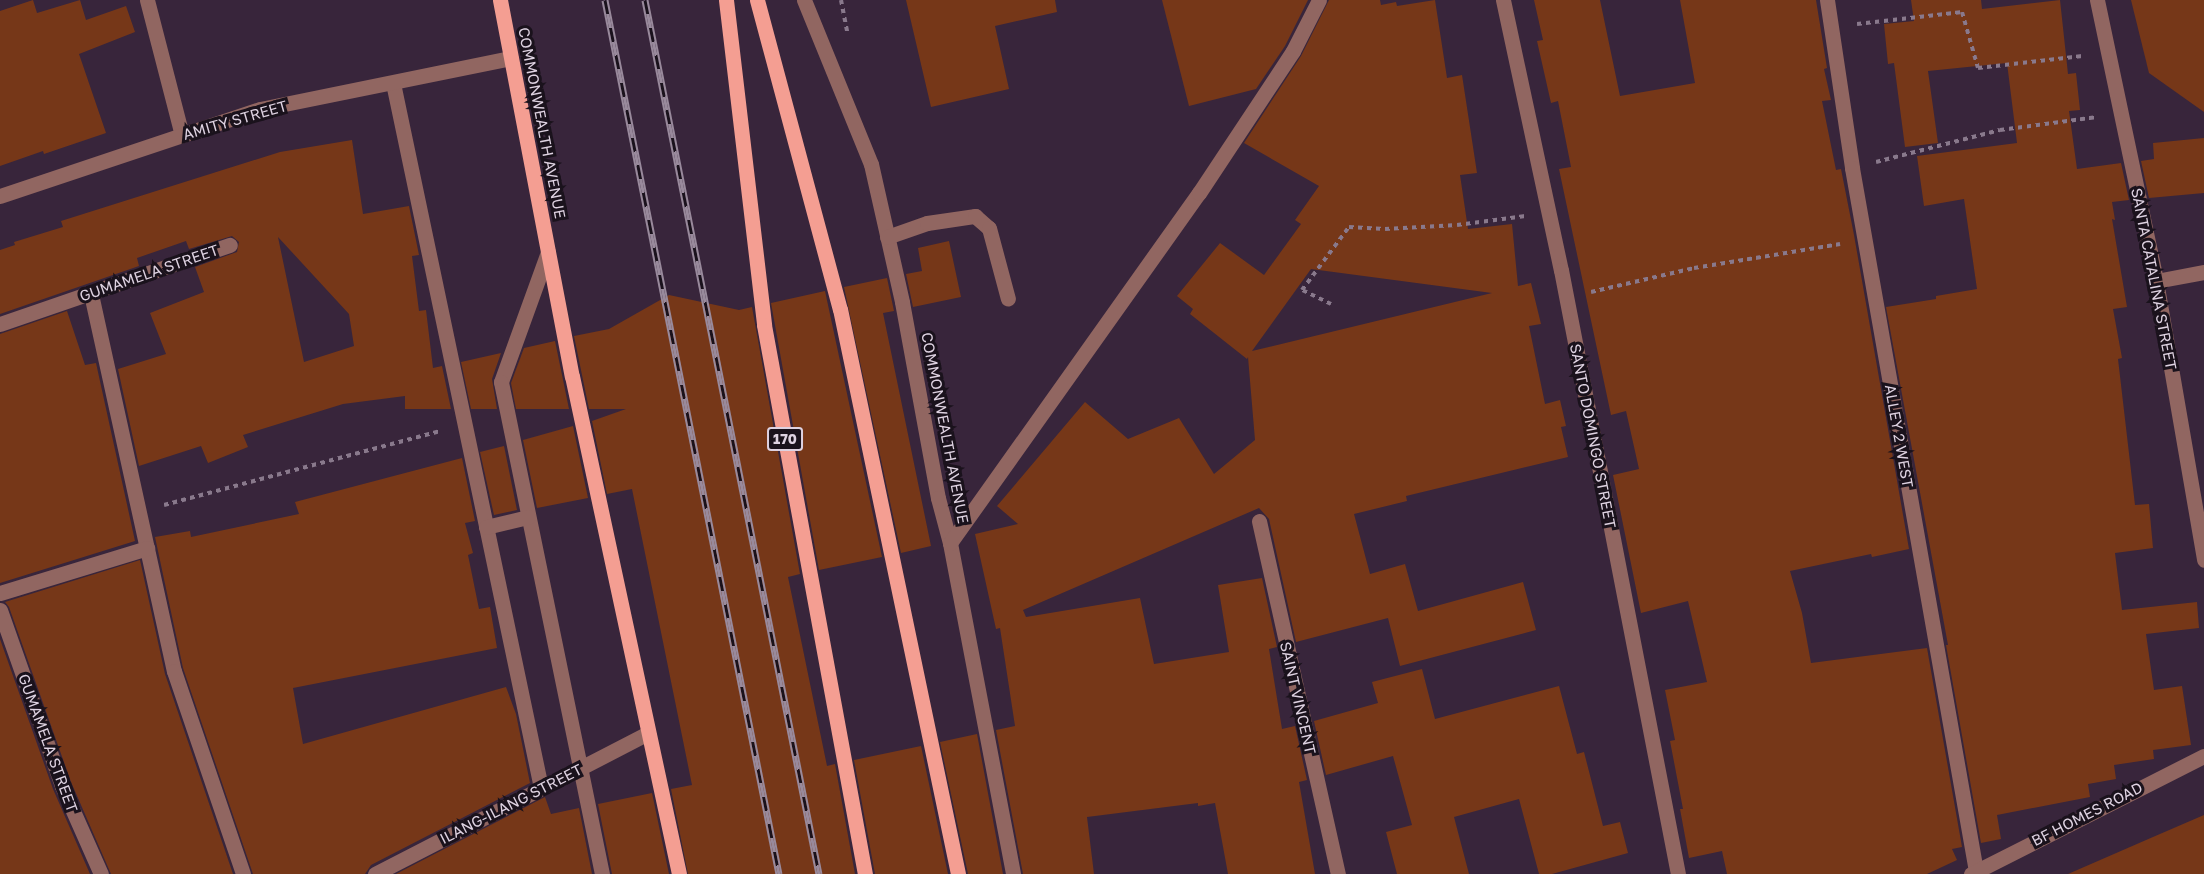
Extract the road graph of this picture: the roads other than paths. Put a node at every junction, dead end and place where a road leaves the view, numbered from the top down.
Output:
1 (147, 0) edge
2 (500, 0) edge
3 (726, 0) edge
4 (757, 0) edge
5 (804, 0) edge
6 (1319, 0) edge
7 (1503, 0) edge
8 (1827, 0) edge
9 (2097, 0) edge
10 (511, 58) junction
11 (393, 83) junction
12 (182, 135) junction
13 (0, 196) edge
14 (887, 237) junction
15 (230, 245) dead end
16 (548, 252) junction
17 (2204, 272) edge
18 (2156, 281) junction
19 (91, 294) junction
20 (1008, 299) dead end
21 (0, 324) edge
22 (528, 517) junction
23 (1259, 521) dead end
24 (486, 527) junction
25 (950, 543) junction
26 (147, 548) junction
27 (2204, 560) edge
28 (0, 593) edge
29 (0, 610) edge
30 (648, 733) junction
31 (2204, 756) edge
32 (579, 769) junction
33 (541, 788) junction
34 (1973, 873) edge
35 (101, 874) edge
36 (243, 874) edge
37 (375, 874) edge
38 (602, 874) edge
39 (679, 874) edge
40 (865, 874) edge
41 (958, 874) edge
42 (1013, 874) edge
43 (1338, 874) edge
44 (1678, 874) edge

1 - 12 street
2 - 10 main road, COMMONWEALTH AVENUE
3 - 40 main road, 170
4 - 41 main road
5 - 14 street, COMMONWEALTH AVENUE
6 - 25 street
7 - 44 street, SANTO DOMINGO STREET
8 - 34 street, ALLEY 2 WEST
9 - 18 street, SANTA CATALINA STREET
10 - 11 street, AMITY STREET
10 - 16 main road, COMMONWEALTH AVENUE
11 - 12 street, AMITY STREET
11 - 24 street
12 - 13 street, AMITY STREET
14 - 20 street
14 - 25 street, COMMONWEALTH AVENUE
15 - 19 street, GUMAMELA STREET
16 - 22 street
16 - 30 main road, COMMONWEALTH AVENUE
17 - 18 street
18 - 27 street, SANTA CATALINA STREET
19 - 21 street, GUMAMELA STREET
19 - 26 street
22 - 24 street
22 - 32 street
23 - 43 street, SAINT VINCENT
24 - 33 street
25 - 42 street, COMMONWEALTH AVENUE
26 - 28 street
26 - 36 street
29 - 35 street, GUMAMELA STREET
30 - 32 street, ILANG-ILANG STREET
30 - 39 main road, COMMONWEALTH AVENUE
31 - 34 street, BF HOMES ROAD
32 - 33 street, ILANG-ILANG STREET
32 - 38 street
33 - 37 street, ILANG-ILANG STREET

